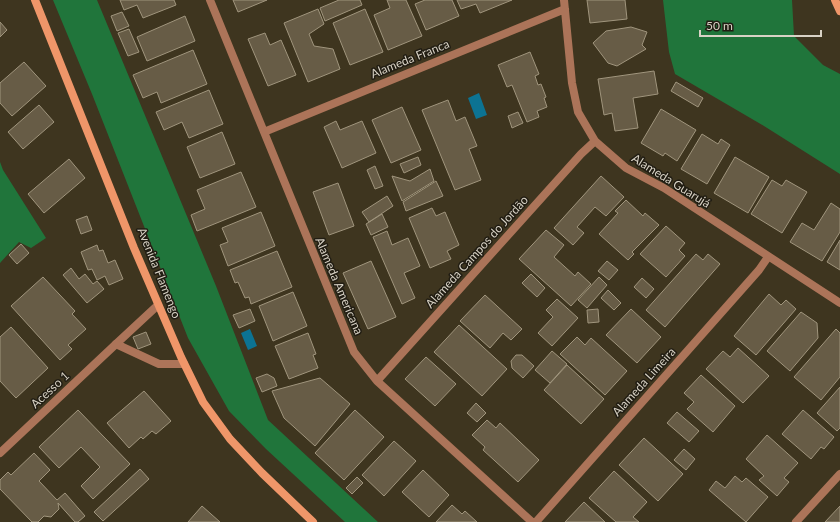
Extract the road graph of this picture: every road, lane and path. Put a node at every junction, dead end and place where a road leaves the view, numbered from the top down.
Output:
1 (35, 0) edge
2 (210, 0) edge
3 (835, 0) edge
4 (565, 4) edge
5 (840, 11) edge
6 (264, 132) junction
7 (595, 141) junction
8 (768, 257) junction
9 (840, 303) edge
10 (158, 305) junction
11 (116, 344) junction
12 (184, 364) junction
13 (378, 381) junction
14 (0, 453) edge
15 (840, 474) edge
16 (313, 522) edge
17 (532, 522) edge
18 (536, 522) edge
19 (796, 522) edge

1 - 10 street, Avenida Flamengo
2 - 6 street, Alameda Americana
3 - 5 street
4 - 6 street, Alameda Franca
4 - 7 street, Alameda Guarujá
6 - 13 street, Alameda Americana
7 - 8 street, Alameda Guarujá
7 - 13 street, Alameda Campos do Jordão
8 - 9 street, Alameda Guarujá
8 - 18 street, Alameda Limeira
10 - 11 street, Acesso 1
10 - 12 street, Avenida Flamengo
11 - 12 street
11 - 14 street, Acesso 1
12 - 16 street, Avenida Flamengo
13 - 17 street, Alameda Americana
15 - 19 street

